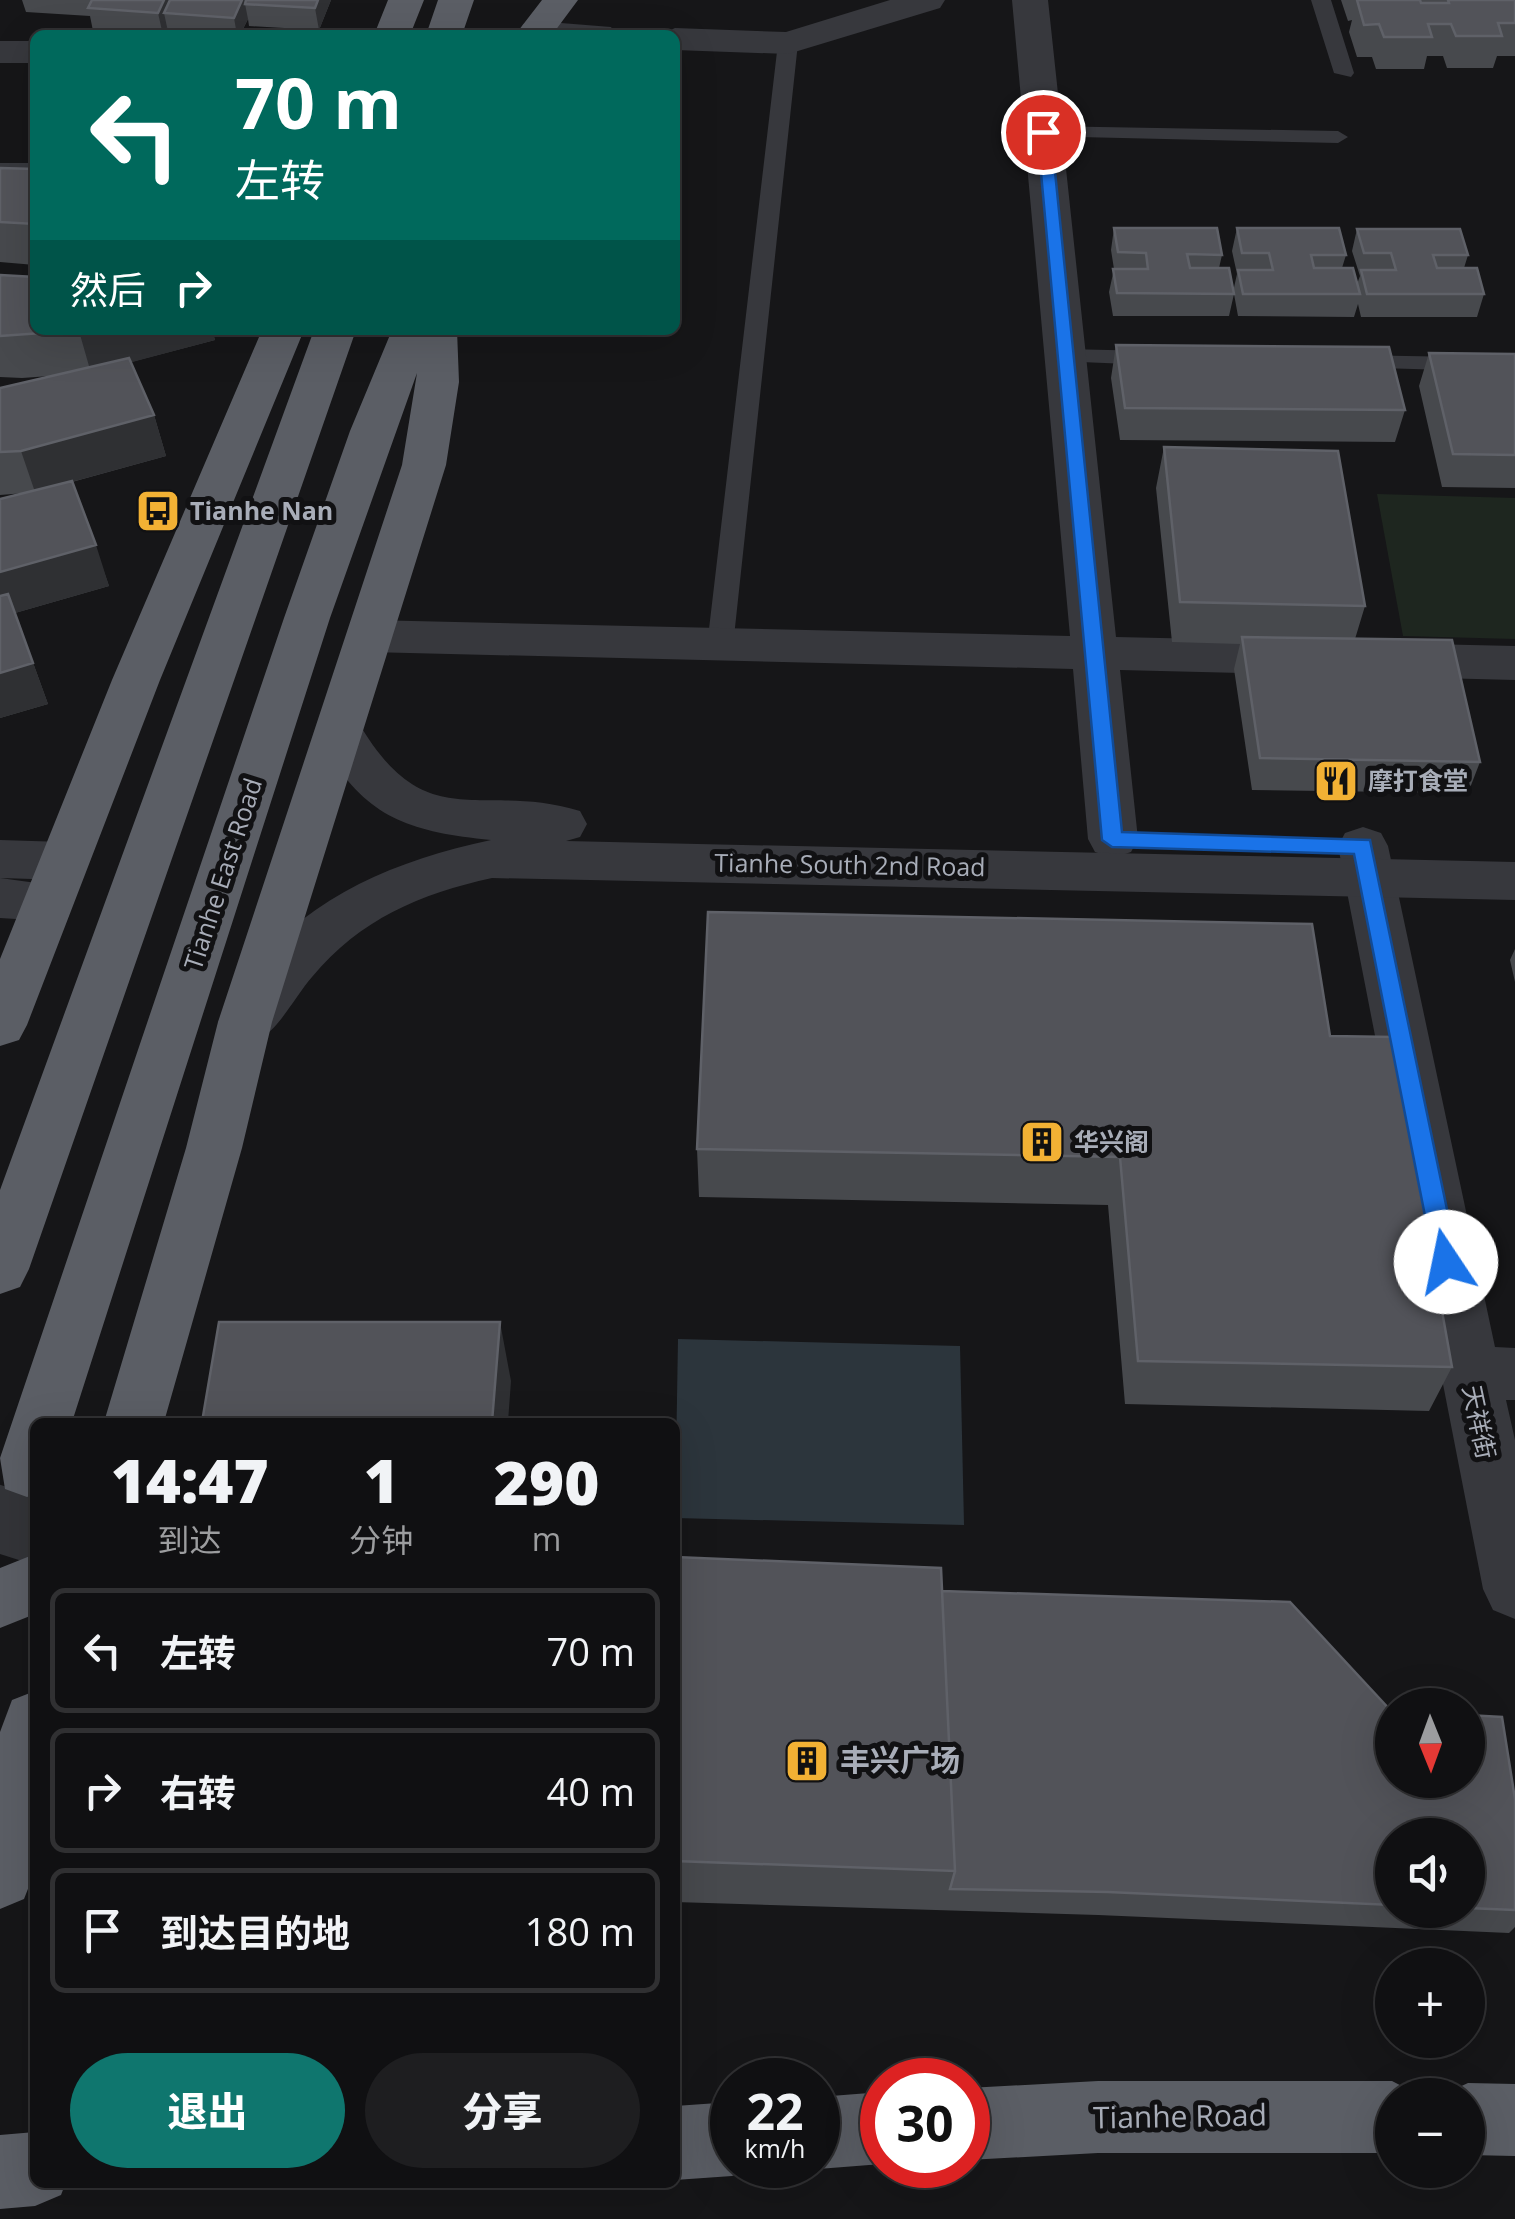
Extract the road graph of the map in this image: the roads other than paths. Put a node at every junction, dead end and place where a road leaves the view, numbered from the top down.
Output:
1 (456, 0) edge
2 (560, 0) edge
3 (927, 0) edge
4 (1030, 0) edge
5 (1321, 0) edge
6 (526, 26) edge
7 (446, 30) edge
8 (558, 30) edge
9 (680, 39) edge
10 (788, 42) junction
11 (0, 52) edge
12 (30, 52) edge
13 (1344, 73) dead end
14 (1043, 132) junction
15 (1338, 137) dead end
16 (0, 169) edge
17 (30, 169) edge
18 (281, 335) edge
19 (317, 335) edge
20 (333, 335) edge
21 (411, 335) edge
22 (437, 335) edge
23 (1065, 356) junction
24 (1182, 358) edge
25 (1320, 361) edge
26 (1515, 365) edge
27 (309, 403) junction
28 (370, 636) junction
29 (720, 646) junction
30 (1094, 654) junction
31 (1515, 664) edge
32 (340, 732) junction
33 (1112, 840) junction
34 (1515, 849) edge
35 (0, 859) edge
36 (1366, 862) junction
37 (1515, 881) edge
38 (37, 887) edge
39 (245, 1022) junction
40 (0, 1025) edge
41 (0, 1268) edge
42 (1492, 1373) edge
43 (44, 1418) edge
44 (135, 1418) edge
45 (30, 1586) edge
46 (1515, 1589) edge
47 (0, 1598) edge
48 (30, 1748) edge
49 (0, 1875) edge
50 (1375, 2116) edge
51 (1485, 2119) edge
52 (1515, 2120) edge
53 (990, 2123) edge
54 (710, 2141) edge
55 (680, 2143) edge
56 (30, 2169) edge
57 (0, 2172) edge

1 - 7 highway
2 - 6 highway
3 - 10 street
4 - 14 street
5 - 13 lane
6 - 8 street
9 - 10 street
10 - 29 lane
11 - 12 street
14 - 15 lane
14 - 23 street
16 - 17 lane
18 - 38 highway
19 - 27 highway
20 - 27 highway
21 - 43 highway, Tianhe East Road
22 - 28 highway
23 - 24 lane
23 - 30 street
25 - 26 lane
27 - 41 highway
28 - 29 street
28 - 32 highway
29 - 30 street
30 - 31 street
30 - 33 street
32 - 33 street, Tianhe South 2nd Road
32 - 39 highway
33 - 36 street, Tianhe South 2nd Road
34 - 36 street, Tianhe South 2nd Road
35 - 38 street
36 - 37 street, Tianhe South 2nd Road
36 - 39 street, Tianhe South 2nd Road
36 - 42 street, 天祥街
38 - 40 highway
39 - 44 highway
42 - 46 street, 天祥街
45 - 47 highway
48 - 49 highway
50 - 53 highway, Tianhe Road
51 - 52 highway
54 - 55 highway
56 - 57 highway

